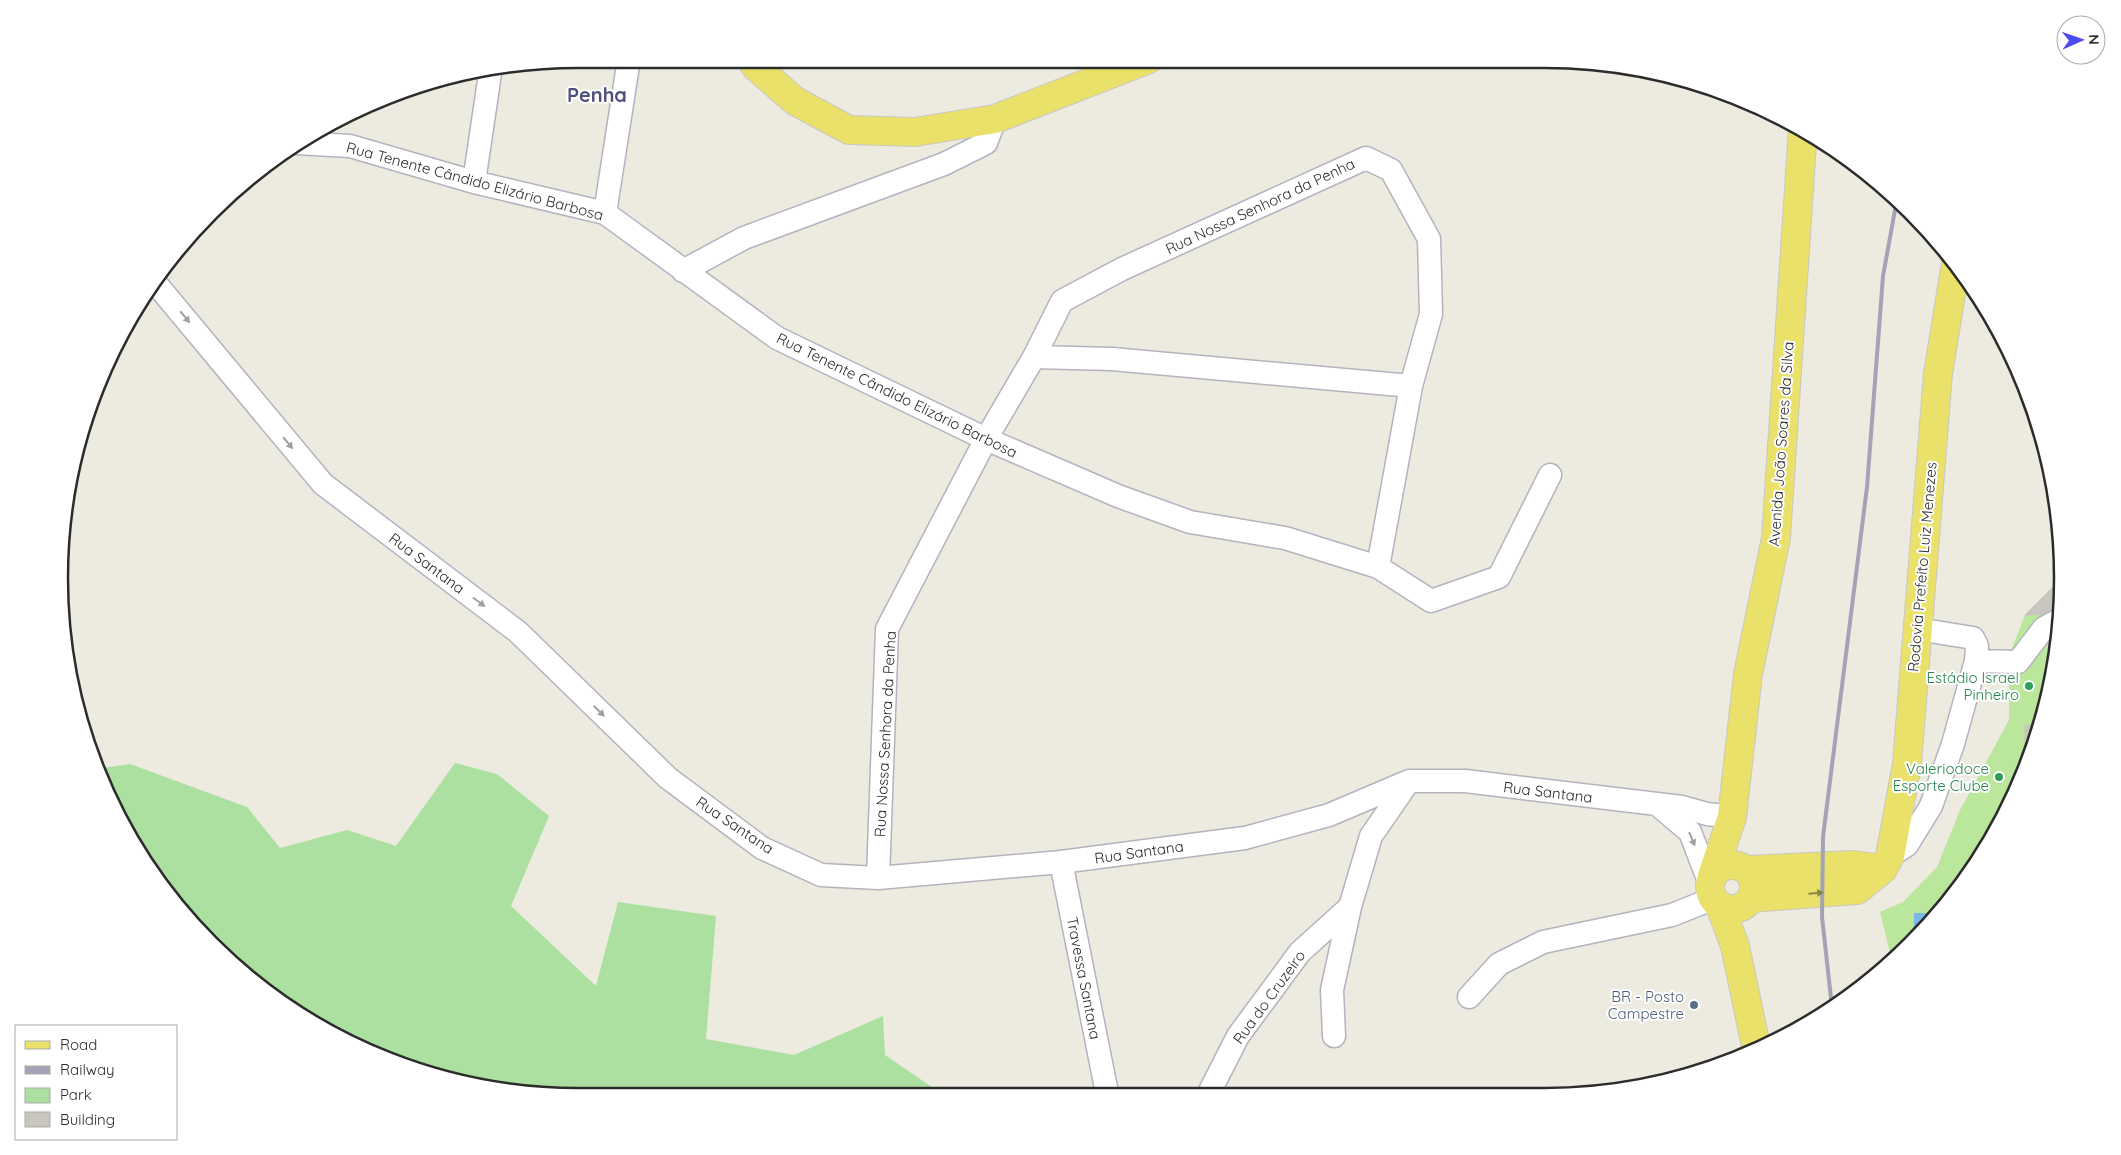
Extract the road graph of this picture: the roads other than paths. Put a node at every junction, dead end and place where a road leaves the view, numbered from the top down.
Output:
1 (628, 68) edge
2 (757, 68) edge
3 (1126, 68) edge
4 (490, 75) edge
5 (995, 119) junction
6 (1802, 138) edge
7 (309, 144) edge
8 (474, 182) junction
9 (605, 213) junction
10 (683, 271) junction
11 (1954, 275) edge
12 (158, 287) edge
13 (1034, 356) junction
14 (1412, 386) junction
15 (986, 439) junction
16 (1550, 475) dead end
17 (1378, 567) junction
18 (2051, 624) edge
19 (1917, 629) junction
20 (1976, 661) junction
21 (1409, 781) junction
22 (1658, 806) junction
23 (1732, 817) junction
24 (1061, 862) junction
25 (1887, 862) junction
26 (1742, 868) junction
27 (878, 878) junction
28 (1725, 895) junction
29 (1350, 907) junction
30 (1469, 996) dead end
31 (1334, 1036) dead end
32 (1755, 1042) edge
33 (1106, 1088) edge
34 (1212, 1088) edge

1 - 9 street
2 - 5 main road
3 - 5 main road
4 - 8 street
5 - 10 street
6 - 23 main road, Avenida João Soares da Silva
7 - 8 street, Rua Tenente Cândido Elizário Barbosa
8 - 9 street, Rua Tenente Cândido Elizário Barbosa
9 - 10 street, Rua Tenente Cândido Elizário Barbosa
10 - 15 street, Rua Tenente Cândido Elizário Barbosa
11 - 19 main road, Rodovia Prefeito Luiz Menezes
12 -> 27 street, Rua Santana
13 - 14 street
13 - 14 street, Rua Nossa Senhora da Penha
13 - 15 street, Rua Nossa Senhora da Penha
14 - 17 street, Rua Nossa Senhora da Penha
15 - 17 street, Rua Tenente Cândido Elizário Barbosa
15 - 27 street, Rua Nossa Senhora da Penha
16 - 17 street, Rua Tenente Cândido Elizário Barbosa
18 - 20 street
19 - 20 street
19 - 25 main road, Rodovia Prefeito Luiz Menezes
20 - 25 street
21 - 22 street, Rua Santana
21 - 24 street, Rua Santana
21 - 29 street
22 - 23 street, Rua Santana
22 -> 28 street
23 - 26 main road, Avenida João Soares da Silva
23 - 28 main road, Avenida João Soares da Silva
24 - 27 street, Rua Santana
24 - 33 street, Travessa Santana
25 - 26 main road
28 -> 25 main road
26 - 28 main road
26 - 28 main road, Avenida João Soares da Silva
28 - 30 street
28 - 32 main road
29 - 31 street
29 - 34 street, Rua do Cruzeiro

